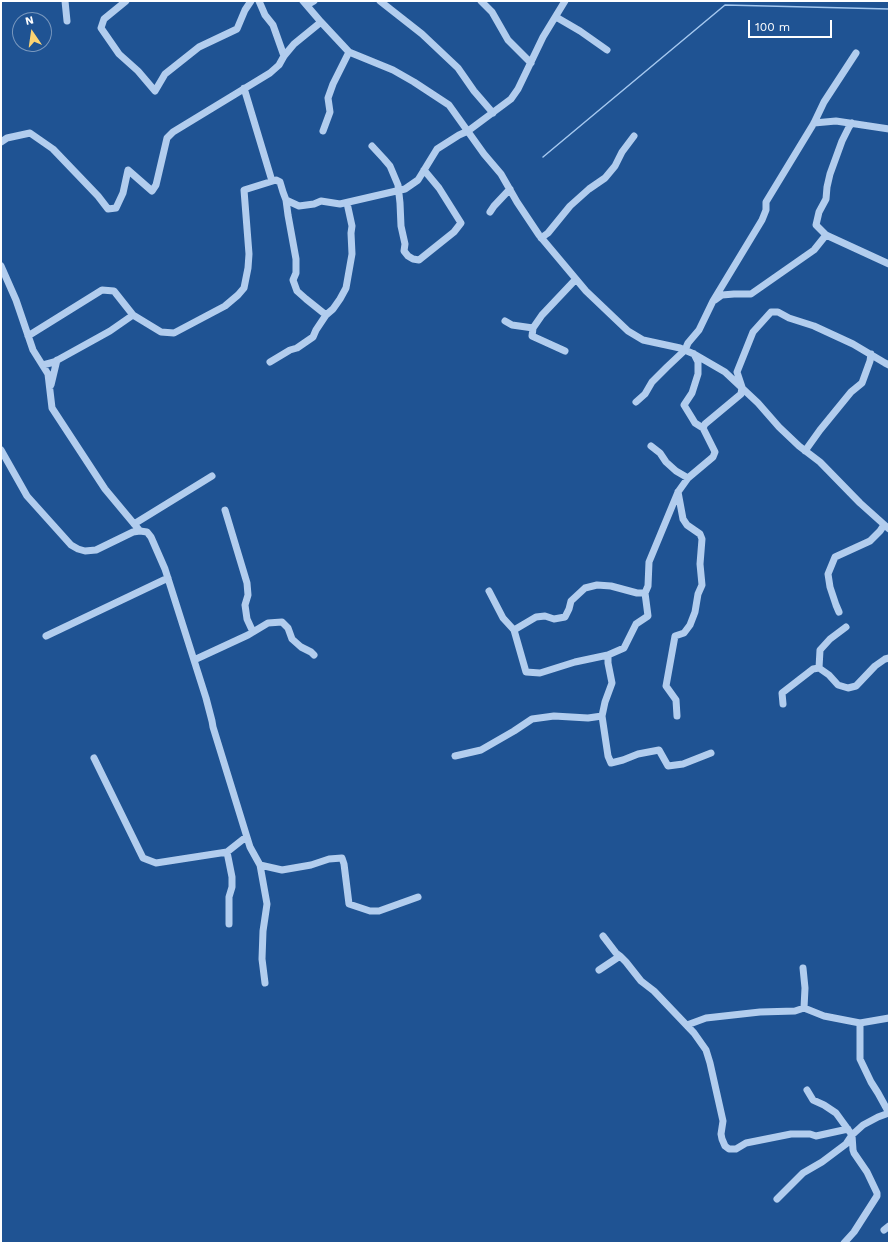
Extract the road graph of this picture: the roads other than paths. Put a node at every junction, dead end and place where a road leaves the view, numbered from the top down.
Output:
1 (65, 1) edge
2 (126, 1) edge
3 (251, 1) edge
4 (259, 1) edge
5 (314, 1) edge
6 (380, 1) edge
7 (481, 1) edge
8 (564, 1) edge
9 (305, 3) edge
10 (556, 17) junction
11 (67, 21) dead end
12 (321, 22) junction
13 (607, 50) dead end
14 (349, 52) junction
15 (856, 53) dead end
16 (284, 56) junction
17 (531, 63) junction
18 (244, 88) junction
19 (493, 113) junction
20 (814, 123) junction
21 (852, 123) junction
22 (889, 128) edge
23 (323, 131) dead end
24 (468, 131) junction
25 (634, 136) dead end
26 (1, 142) edge
27 (372, 146) dead end
28 (424, 170) junction
29 (272, 181) junction
30 (510, 189) junction
31 (399, 191) junction
32 (286, 200) junction
33 (347, 203) junction
34 (490, 212) dead end
35 (826, 235) junction
36 (541, 238) junction
37 (889, 264) edge
38 (1, 266) edge
39 (576, 279) junction
40 (713, 302) junction
41 (133, 315) junction
42 (326, 315) junction
43 (505, 321) dead end
44 (533, 328) junction
45 (28, 336) junction
46 (685, 350) junction
47 (565, 351) dead end
48 (694, 354) junction
49 (871, 354) junction
50 (57, 360) junction
51 (270, 362) dead end
52 (42, 365) junction
53 (889, 365) edge
54 (742, 387) junction
55 (50, 390) junction
56 (636, 402) dead end
57 (703, 428) junction
58 (651, 446) dead end
59 (1, 450) edge
60 (805, 451) junction
61 (212, 476) dead end
62 (688, 478) junction
63 (678, 492) junction
64 (225, 510) dead end
65 (134, 524) junction
66 (887, 527) edge
67 (140, 531) junction
68 (168, 578) junction
69 (489, 591) dead end
70 (646, 593) junction
71 (839, 612) dead end
72 (846, 627) dead end
73 (514, 630) junction
74 (253, 632) junction
75 (46, 636) dead end
76 (608, 654) junction
77 (314, 655) dead end
78 (889, 658) edge
79 (194, 660) junction
80 (819, 668) junction
81 (783, 704) dead end
82 (602, 716) junction
83 (677, 716) dead end
84 (711, 753) dead end
85 (455, 756) dead end
86 (94, 758) dead end
87 (246, 837) junction
88 (227, 852) junction
89 (260, 865) junction
90 (418, 897) dead end
91 (229, 924) dead end
92 (603, 936) dead end
93 (620, 956) junction
94 (803, 968) dead end
95 (599, 970) dead end
96 (265, 983) dead end
97 (804, 1008) junction
98 (889, 1018) edge
99 (860, 1023) junction
100 (687, 1025) junction
101 (807, 1090) dead end
102 (850, 1132) junction
103 (777, 1199) dead end
104 (844, 1243) edge

1 - 11 street
2 - 3 street
4 - 16 street
5 - 9 street
6 - 19 street
7 - 17 street
8 - 10 street
9 - 12 street
10 - 13 street
10 - 17 street
12 - 14 street
12 - 16 street
14 - 23 street
14 - 24 street
15 - 20 street
16 - 18 street
17 - 19 street
18 - 26 street
18 - 29 street
19 - 24 street
20 - 21 street
20 - 40 street
21 - 22 street
21 - 35 street
24 - 28 street
24 - 30 street
25 - 36 street
27 - 31 street
28 - 31 street
28 - 31 street
29 - 32 street
29 - 41 street
30 - 34 street
30 - 36 street
31 - 33 street
32 - 33 street
32 - 42 street
33 - 42 street
35 - 37 street
35 - 40 street
36 - 39 street
38 - 45 street
39 - 44 street
39 - 46 street
40 - 46 street
41 - 45 street
41 - 50 street
42 - 51 street
43 - 44 street
44 - 47 street
45 - 52 street
46 - 48 street
46 - 56 street
48 - 54 street
48 - 57 street
49 - 53 street
49 - 54 street
49 - 60 street
50 - 52 street
50 - 55 street
52 - 55 street
54 - 57 street
54 - 60 street
55 - 65 street
57 - 62 street
58 - 62 street
59 - 67 street
60 - 66 street
61 - 65 street
62 - 63 street
63 - 70 street
63 - 83 street
64 - 74 street
65 - 67 street
66 - 71 street
67 - 68 street
68 - 75 street
68 - 79 street
69 - 73 street
70 - 73 street
70 - 76 street
72 - 80 street
73 - 76 street
74 - 77 street
74 - 79 street
76 - 82 street
78 - 80 street
79 - 87 street
80 - 81 street
82 - 84 street
82 - 85 street
86 - 88 street
87 - 88 street
87 - 89 street
88 - 91 street
89 - 90 street
89 - 96 street
92 - 93 street
93 - 95 street
93 - 100 street
94 - 97 street
97 - 99 street
97 - 100 street
98 - 99 street
99 - 102 street
100 - 102 street
101 - 102 street
102 - 103 street
102 - 104 street

